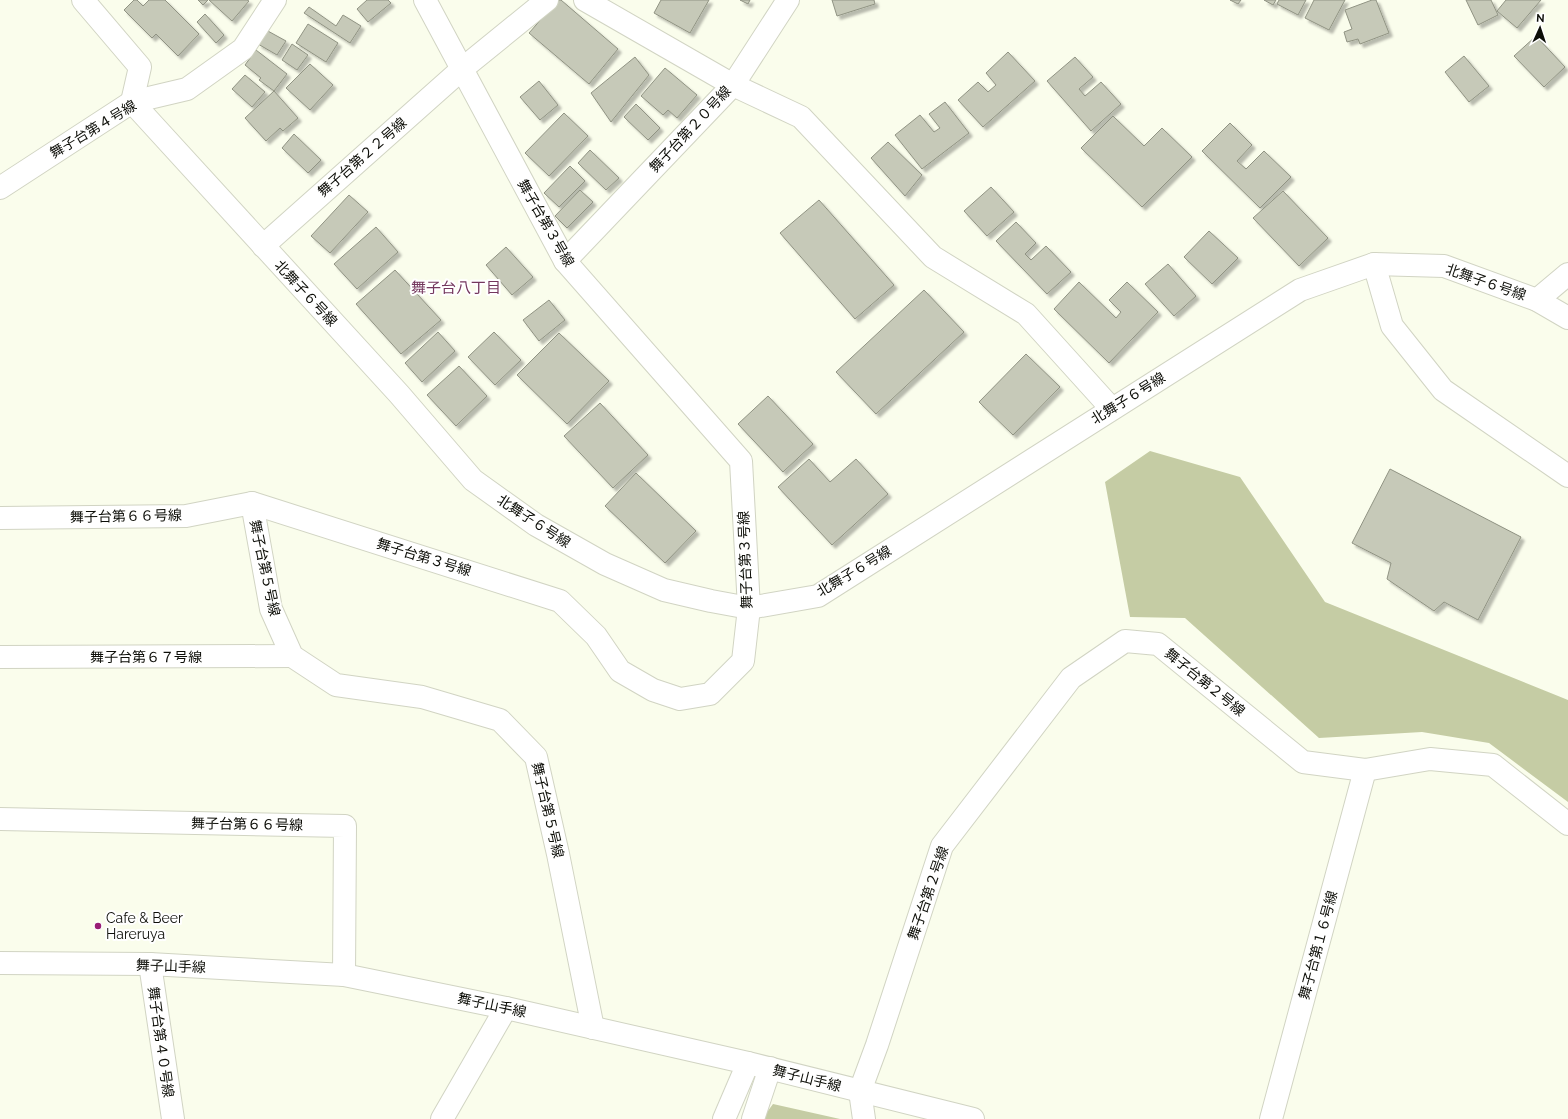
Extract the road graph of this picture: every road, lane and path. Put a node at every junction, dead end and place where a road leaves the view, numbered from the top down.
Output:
1 (83, 0) edge
2 (425, 0) edge
3 (547, 0) edge
4 (585, 0) edge
5 (788, 0) edge
6 (270, 2) edge
7 (462, 69) junction
8 (734, 85) junction
9 (132, 102) junction
10 (0, 188) edge
11 (262, 246) junction
12 (565, 261) junction
13 (1374, 264) junction
14 (1568, 274) edge
15 (1537, 300) junction
16 (1568, 318) edge
17 (1111, 408) junction
18 (1568, 476) edge
19 (252, 503) junction
20 (0, 518) edge
21 (749, 608) junction
22 (292, 656) junction
23 (0, 657) edge
24 (1365, 770) junction
25 (0, 819) edge
26 (1568, 824) edge
27 (0, 963) edge
28 (150, 964) junction
29 (344, 975) junction
30 (506, 1008) junction
31 (593, 1028) junction
32 (748, 1063) junction
33 (770, 1068) junction
34 (860, 1091) junction
35 (173, 1119) edge
36 (442, 1119) edge
37 (724, 1119) edge
38 (753, 1119) edge
39 (864, 1119) edge
40 (973, 1119) edge
41 (1271, 1119) edge

1 - 9 street
2 - 7 street, 舞子台第３号線
3 - 7 street
4 - 8 street, 舞子台第２０号線
5 - 8 street
6 - 9 street, 舞子台第４号線
7 - 11 street, 舞子台第２２号線
7 - 12 street, 舞子台第３号線
8 - 12 street, 舞子台第２０号線
8 - 17 street
9 - 10 street, 舞子台第４号線
9 - 11 street, 北舞子６号線
11 - 21 street, 北舞子６号線
12 - 21 street, 舞子台第３号線
13 - 15 street, 北舞子６号線
13 - 17 street, 北舞子６号線
13 - 18 street
14 - 15 street
15 - 16 street, 北舞子６号線
17 - 21 street, 北舞子６号線
19 - 20 street, 舞子台第６６号線
19 - 21 street, 舞子台第３号線
19 - 22 street, 舞子台第５号線
22 - 23 street, 舞子台第６７号線
22 - 31 street, 舞子台第５号線
24 - 26 street, 舞子台第２号線
24 - 34 street, 舞子台第２号線
24 - 41 street, 舞子台第１６号線
25 - 29 street, 舞子台第６６号線
27 - 28 street, 舞子山手線
28 - 29 street, 舞子山手線
28 - 35 street, 舞子台第４０号線
29 - 30 street, 舞子山手線
30 - 31 street, 舞子山手線
30 - 36 street
31 - 32 street, 舞子山手線
32 - 33 street, 舞子山手線
32 - 37 street
33 - 34 street, 舞子山手線
33 - 38 street
34 - 39 street
34 - 40 street, 舞子山手線

